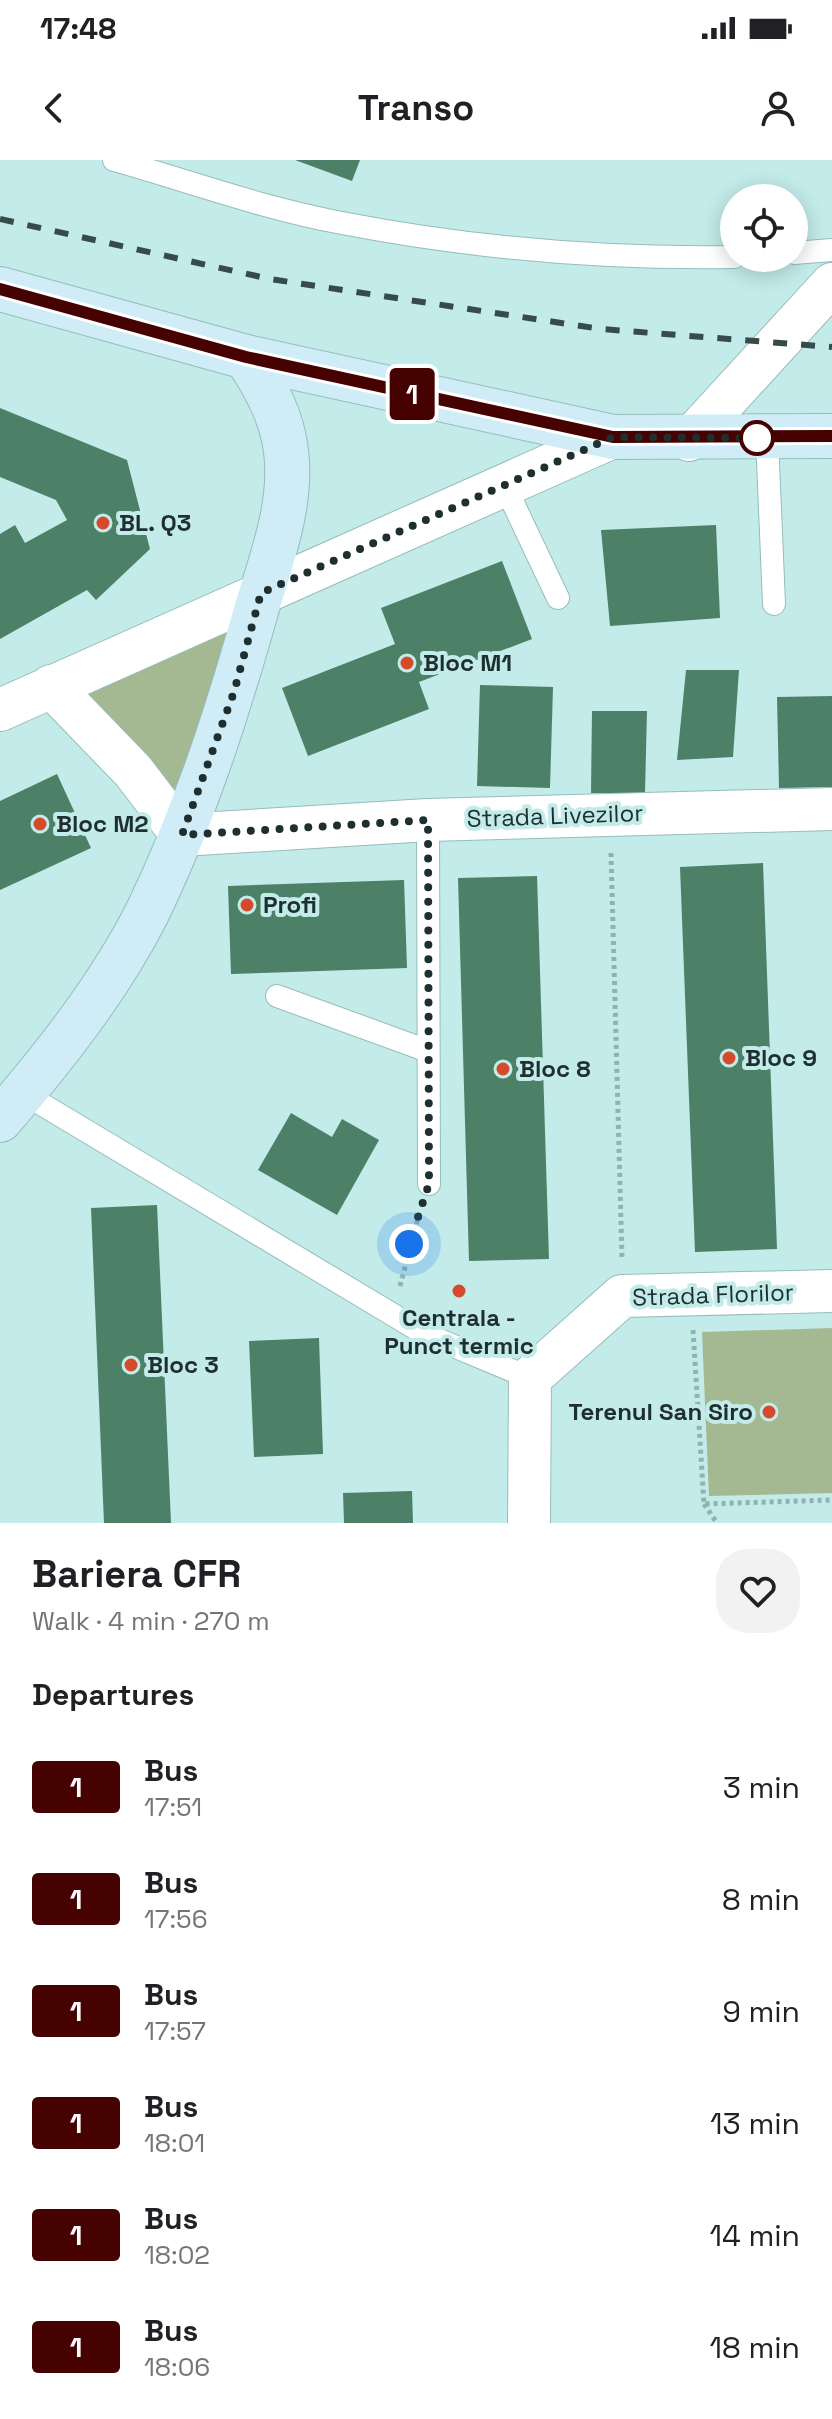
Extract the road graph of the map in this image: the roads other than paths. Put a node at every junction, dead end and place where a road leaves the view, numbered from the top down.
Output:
1 (114, 160) edge
2 (832, 250) edge
3 (808, 252) edge
4 (720, 257) edge
5 (832, 284) edge
6 (0, 289) edge
7 (246, 357) junction
8 (832, 436) edge
9 (613, 437) junction
10 (767, 438) junction
11 (689, 440) junction
12 (504, 484) junction
13 (261, 593) junction
14 (558, 598) dead end
15 (774, 604) dead end
16 (51, 686) junction
17 (0, 710) edge
18 (832, 809) edge
19 (428, 820) junction
20 (182, 835) junction
21 (277, 996) dead end
22 (428, 1051) junction
23 (12, 1107) edge
24 (429, 1184) road end
25 (832, 1291) edge
26 (530, 1378) junction
27 (529, 1523) edge

1 - 4 lane
2 - 3 lane
5 - 11 street
6 - 7 street
7 - 9 street
7 - 13 street
8 - 10 street
9 - 11 street
9 - 12 street
10 - 11 street
10 - 15 lane
12 - 13 street
12 - 14 lane
13 - 16 street
13 - 20 street
16 - 17 street
16 - 20 street
18 - 19 street, Strada Livezilor
19 - 20 street, Strada Livezilor
19 - 22 lane
20 - 23 street
21 - 22 lane
22 - 24 lane
23 - 26 lane
25 - 26 street, Strada Florilor
26 - 27 street

